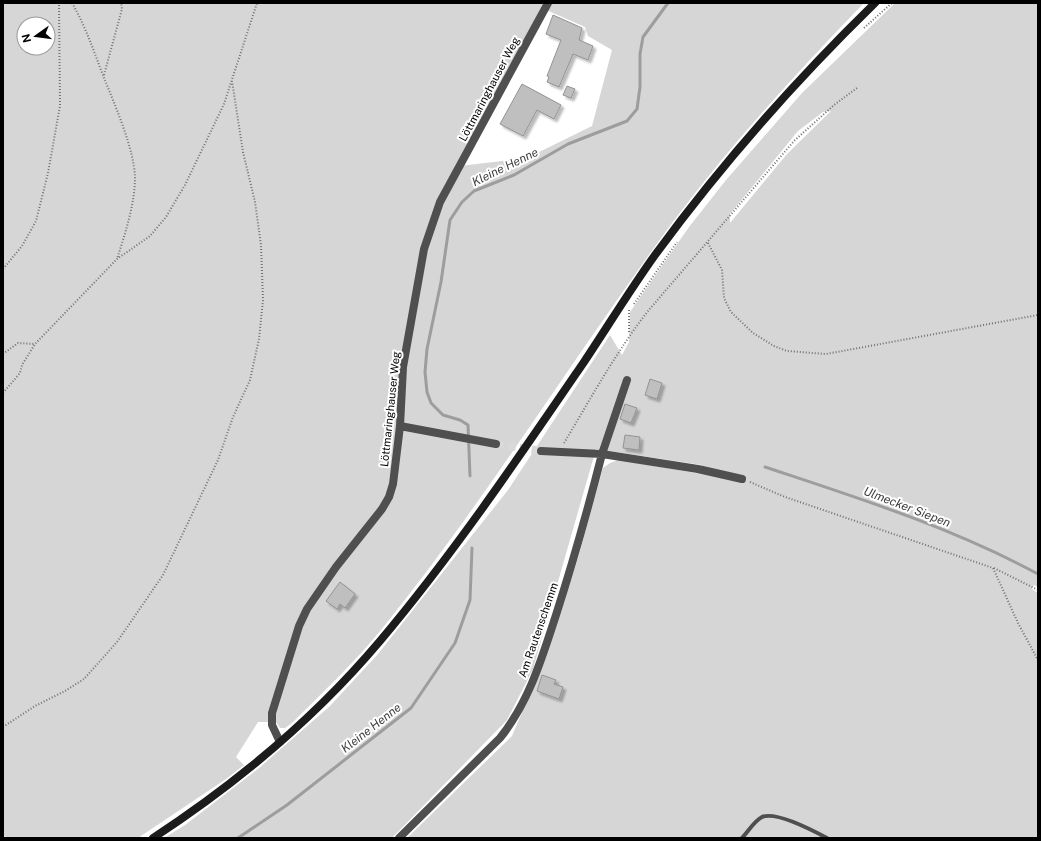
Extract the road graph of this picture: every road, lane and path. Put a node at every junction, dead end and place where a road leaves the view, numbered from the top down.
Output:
1 (59, 3) edge
2 (72, 3) edge
3 (121, 3) edge
4 (256, 3) edge
5 (548, 3) edge
6 (875, 3) edge
7 (892, 3) edge
8 (859, 32) dead end
9 (103, 76) junction
10 (232, 81) junction
11 (857, 88) dead end
12 (681, 237) dead end
13 (708, 243) junction
14 (117, 260) junction
15 (3, 270) edge
16 (1038, 315) edge
17 (629, 335) junction
18 (35, 344) junction
19 (3, 354) edge
20 (627, 380) dead end
21 (3, 393) edge
22 (400, 426) junction
23 (496, 444) tunnel mouth
24 (541, 451) tunnel mouth
25 (559, 451) junction
26 (602, 454) junction
27 (742, 479) joint
28 (993, 568) junction
29 (1038, 590) edge
30 (1038, 660) edge
31 (3, 727) edge
32 (280, 742) junction
33 (153, 838) edge
34 (399, 838) edge
35 (742, 838) edge
36 (827, 838) edge

1 - 15 path
2 - 9 path
3 - 9 path
4 - 10 path
5 - 22 street, Löttmaringhauser Weg
6 - 32 main road
7 - 8 path
9 - 14 path
10 - 14 path
10 - 31 path
11 - 13 path
12 - 17 path
13 - 16 path
13 - 17 path
14 - 18 path
17 - 25 path
18 - 19 path
18 - 21 path
20 - 26 street
22 - 23 street
22 - 32 street, Löttmaringhauser Weg
24 - 25 street
25 - 26 street
26 - 27 street
26 - 34 street, Am Rautenschemm
27 - 28 path
28 - 29 path
28 - 30 path
32 - 33 main road
35 - 36 lane

